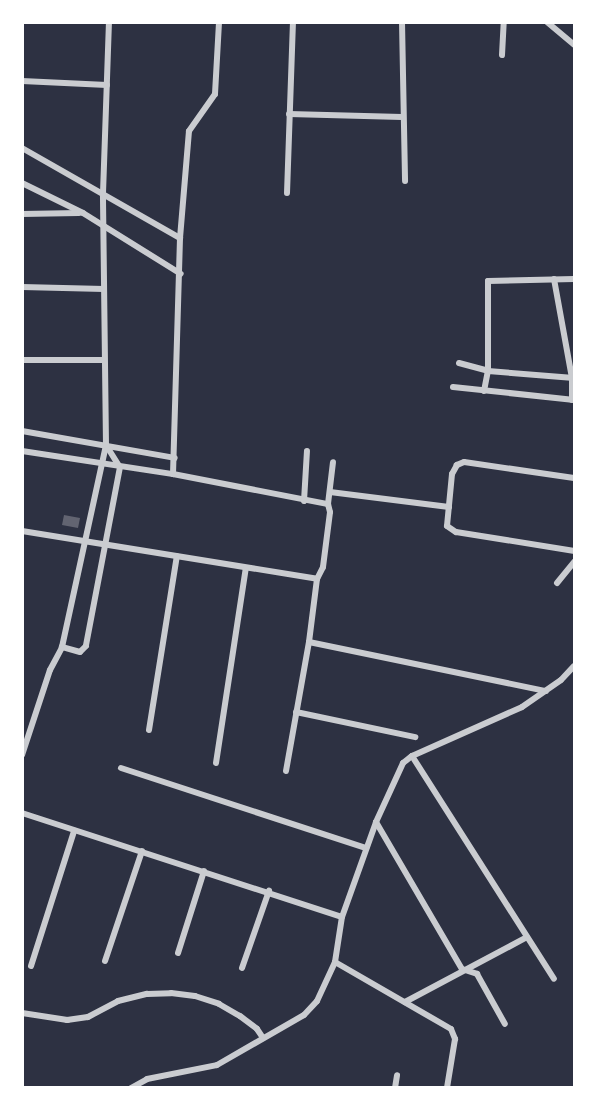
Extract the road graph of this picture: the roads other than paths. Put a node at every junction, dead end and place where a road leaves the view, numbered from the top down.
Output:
1 (110, 22) edge
2 (219, 22) edge
3 (293, 22) edge
4 (402, 22) edge
5 (504, 22) edge
6 (547, 22) edge
7 (573, 41) edge
8 (502, 55) dead end
9 (22, 81) edge
10 (107, 85) junction
11 (289, 114) junction
12 (402, 117) junction
13 (22, 148) edge
14 (405, 181) dead end
15 (22, 183) edge
16 (103, 193) junction
17 (287, 194) dead end
18 (83, 213) junction
19 (22, 214) edge
20 (103, 225) junction
21 (180, 238) junction
22 (181, 274) junction
23 (554, 279) junction
24 (574, 279) edge
25 (22, 287) edge
26 (104, 289) junction
27 (22, 360) edge
28 (104, 360) junction
29 (459, 363) dead end
30 (488, 371) junction
31 (573, 378) edge
32 (453, 387) dead end
33 (484, 391) junction
34 (573, 400) edge
35 (22, 431) edge
36 (106, 445) junction
37 (22, 451) edge
38 (307, 451) dead end
39 (175, 458) junction
40 (333, 462) dead end
41 (101, 464) junction
42 (120, 467) junction
43 (173, 474) junction
44 (574, 478) edge
45 (330, 492) junction
46 (304, 501) junction
47 (328, 504) junction
48 (449, 507) junction
49 (22, 531) edge
50 (84, 541) junction
51 (107, 545) junction
52 (574, 551) edge
53 (177, 556) junction
54 (574, 562) edge
55 (246, 568) junction
56 (317, 579) junction
57 (557, 583) dead end
58 (309, 642) junction
59 (62, 647) junction
60 (574, 666) edge
61 (546, 691) junction
62 (296, 712) junction
63 (149, 730) dead end
64 (416, 737) dead end
65 (22, 755) edge
66 (412, 756) junction
67 (216, 763) dead end
68 (121, 768) dead end
69 (286, 771) dead end
70 (22, 813) edge
71 (376, 822) junction
72 (74, 831) junction
73 (366, 848) junction
74 (142, 851) junction
75 (204, 871) junction
76 (269, 891) junction
77 (342, 917) junction
78 (527, 937) junction
79 (178, 954) dead end
80 (105, 961) dead end
81 (334, 962) junction
82 (31, 966) dead end
83 (242, 968) dead end
84 (462, 969) junction
85 (554, 979) dead end
86 (405, 1002) junction
87 (22, 1013) edge
88 (505, 1024) dead end
89 (263, 1038) junction
90 (397, 1075) dead end
91 (131, 1088) edge
92 (395, 1088) edge
93 (447, 1088) edge

1 - 10 street
2 - 21 street
3 - 11 street
4 - 12 street
5 - 8 street
6 - 7 street
9 - 10 street
10 - 16 street
11 - 12 street
11 - 17 street
12 - 14 street
13 - 16 street
15 - 18 street
16 - 20 street
16 - 21 street
18 - 19 street
18 - 20 street
20 - 22 street
20 - 26 street
21 - 22 street
22 - 39 street
23 - 24 street
23 - 30 street
23 - 31 street
25 - 26 street
26 - 28 street
27 - 28 street
28 - 36 street
29 - 30 street
30 - 31 street
30 - 33 street
31 - 34 street
32 - 33 street
33 - 34 street
35 - 36 street
36 - 39 street
36 - 41 street
36 - 42 street
37 - 41 street
38 - 46 street
39 - 43 street
40 - 45 street
41 - 42 street
41 - 50 street
42 - 43 street
42 - 51 street
43 - 46 street
44 - 48 street
45 - 47 street
45 - 48 street
46 - 47 street
47 - 56 street
48 - 52 street
49 - 50 street
50 - 51 street
50 - 59 street
51 - 53 street
51 - 59 street
53 - 55 street
53 - 63 street
54 - 57 street
55 - 56 street
55 - 67 street
56 - 58 street
58 - 61 street
58 - 62 street
59 - 65 street
60 - 61 street
61 - 66 street
62 - 64 street
62 - 69 street
66 - 71 street
66 - 78 street
68 - 73 street
70 - 72 street
71 - 73 street
71 - 84 street
72 - 74 street
72 - 82 street
73 - 77 street
74 - 75 street
74 - 80 street
75 - 76 street
75 - 79 street
76 - 77 street
76 - 83 street
77 - 81 street
78 - 84 street
78 - 85 street
81 - 86 street
81 - 89 street
84 - 86 street
84 - 88 street
86 - 93 street
87 - 89 street
89 - 91 street
90 - 92 street

